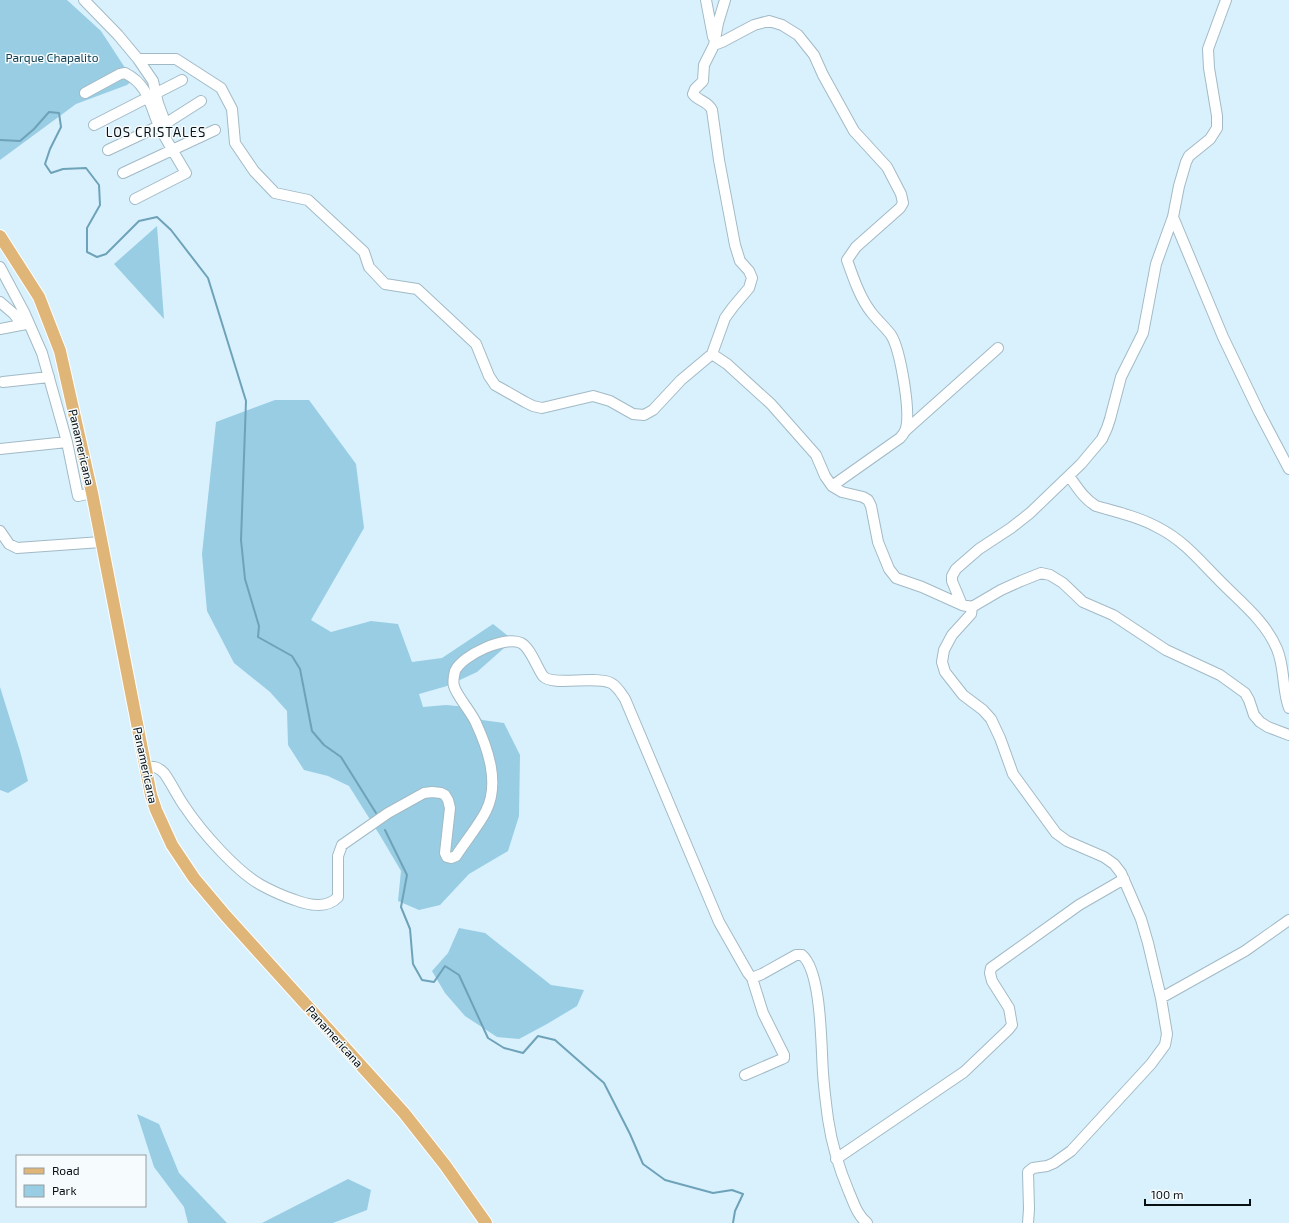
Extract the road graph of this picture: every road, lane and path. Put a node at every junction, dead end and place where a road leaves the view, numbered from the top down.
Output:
1 (84, 0) edge
2 (706, 0) edge
3 (725, 0) edge
4 (1226, 0) edge
5 (714, 45) junction
6 (138, 59) junction
7 (182, 80) dead end
8 (85, 93) dead end
9 (153, 95) junction
10 (201, 101) dead end
11 (94, 125) dead end
12 (159, 126) junction
13 (215, 130) dead end
14 (108, 150) dead end
15 (172, 150) junction
16 (123, 173) dead end
17 (135, 199) dead end
18 (1173, 216) junction
19 (0, 236) edge
20 (0, 267) edge
21 (0, 302) edge
22 (25, 324) junction
23 (0, 329) edge
24 (998, 348) dead end
25 (712, 354) junction
26 (49, 377) junction
27 (3, 382) dead end
28 (906, 430) junction
29 (67, 442) junction
30 (0, 449) edge
31 (1289, 469) edge
32 (1069, 476) junction
33 (832, 486) junction
34 (92, 493) junction
35 (0, 531) edge
36 (101, 542) junction
37 (962, 606) junction
38 (972, 607) junction
39 (1289, 708) edge
40 (1289, 735) edge
41 (145, 767) junction
42 (1124, 879) junction
43 (1289, 920) edge
44 (752, 978) junction
45 (1162, 998) junction
46 (744, 1074) dead end
47 (836, 1159) junction
48 (486, 1223) edge
49 (867, 1223) edge
50 (1028, 1223) edge

1 - 6 street
2 - 5 street
3 - 5 street
4 - 18 street
5 - 25 street
5 - 28 street
6 - 9 street
6 - 25 street
7 - 9 street
8 - 9 street
9 - 10 street
9 - 11 street
9 - 12 street
12 - 14 street
12 - 15 street
13 - 15 street
15 - 16 street
15 - 17 street
18 - 31 street
18 - 32 street
19 - 34 main road, Panamericana
20 - 22 street
21 - 22 street
22 - 23 street
22 - 26 street
24 - 28 street
25 - 33 street
26 - 27 street
26 - 29 street
28 - 33 street
29 - 30 street
29 - 34 street
32 - 37 street
32 - 39 street
33 - 37 street
34 - 36 main road, Panamericana
35 - 36 street
36 - 41 main road, Panamericana
37 - 38 street
38 - 40 street
38 - 42 street
41 - 44 street
41 - 48 main road, Panamericana
42 - 45 street
42 - 47 street
43 - 45 street
44 - 46 street
44 - 47 street
45 - 50 street
47 - 49 street

